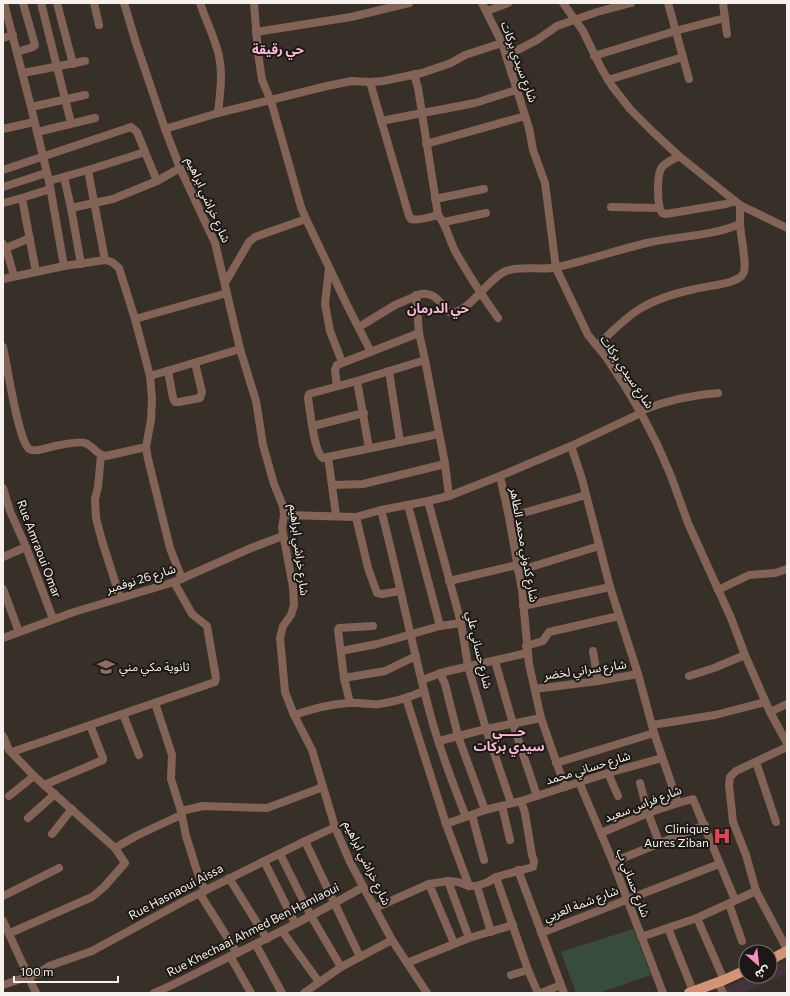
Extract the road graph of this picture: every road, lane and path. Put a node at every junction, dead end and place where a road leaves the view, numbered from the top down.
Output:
1 (4, 3) edge
2 (23, 3) edge
3 (41, 3) edge
4 (57, 3) edge
5 (94, 3) edge
6 (124, 3) edge
7 (200, 3) edge
8 (254, 3) edge
9 (408, 3) edge
10 (482, 3) edge
11 (508, 3) edge
12 (563, 3) edge
13 (630, 3) edge
14 (668, 3) edge
15 (723, 3) edge
16 (487, 11) junction
17 (725, 18) junction
18 (574, 20) junction
19 (99, 25) dead end
20 (675, 31) junction
21 (256, 32) junction
22 (727, 34) dead end
23 (13, 35) junction
24 (3, 38) edge
25 (502, 43) junction
26 (17, 52) junction
27 (506, 56) junction
28 (594, 56) junction
29 (683, 57) junction
30 (85, 61) dead end
31 (73, 64) junction
32 (57, 66) junction
33 (23, 73) junction
34 (414, 74) junction
35 (689, 79) dead end
36 (608, 80) junction
37 (370, 82) junction
38 (516, 90) junction
39 (85, 95) dead end
40 (65, 99) junction
41 (271, 100) junction
42 (31, 107) junction
43 (218, 113) junction
44 (421, 114) junction
45 (525, 116) junction
46 (95, 118) dead end
47 (381, 121) junction
48 (34, 122) junction
49 (71, 123) junction
50 (3, 129) edge
51 (165, 129) junction
52 (37, 132) junction
53 (426, 144) junction
54 (145, 152) junction
55 (42, 156) junction
56 (680, 156) junction
57 (180, 168) junction
58 (3, 170) edge
59 (88, 170) junction
60 (64, 177) junction
61 (48, 181) junction
62 (157, 181) junction
63 (3, 187) edge
64 (484, 190) dead end
65 (22, 198) junction
66 (435, 199) junction
67 (3, 203) edge
68 (95, 203) junction
69 (737, 203) junction
70 (71, 208) junction
71 (611, 208) dead end
72 (659, 208) junction
73 (486, 213) dead end
74 (438, 216) junction
75 (306, 219) junction
76 (444, 222) junction
77 (740, 224) junction
78 (787, 228) edge
79 (30, 238) junction
80 (4, 246) edge
81 (105, 260) junction
82 (81, 264) junction
83 (64, 266) junction
84 (329, 267) junction
85 (556, 268) junction
86 (36, 272) junction
87 (14, 276) junction
88 (3, 279) edge
89 (224, 283) junction
90 (480, 292) junction
91 (227, 293) junction
92 (416, 295) junction
93 (498, 318) dead end
94 (135, 319) junction
95 (359, 327) junction
96 (419, 334) junction
97 (597, 346) junction
98 (3, 347) edge
99 (240, 349) junction
100 (371, 352) junction
101 (425, 360) junction
102 (342, 362) junction
103 (195, 363) junction
104 (168, 371) junction
105 (389, 371) junction
106 (150, 376) junction
107 (357, 381) junction
108 (337, 386) junction
109 (718, 393) dead end
110 (640, 412) junction
111 (364, 413) junction
112 (313, 426) junction
113 (439, 434) junction
114 (400, 442) junction
115 (571, 446) junction
116 (146, 447) junction
117 (369, 448) junction
118 (101, 456) junction
119 (328, 457) junction
120 (445, 464) junction
121 (500, 476) junction
122 (333, 485) junction
123 (3, 488) edge
124 (586, 495) junction
125 (449, 496) junction
126 (428, 501) junction
127 (408, 505) junction
128 (381, 510) junction
129 (7, 512) edge
130 (336, 515) junction
131 (284, 516) junction
132 (356, 517) junction
133 (510, 518) junction
134 (283, 536) junction
135 (599, 546) junction
136 (26, 547) junction
137 (3, 557) edge
138 (518, 568) junction
139 (787, 569) edge
140 (178, 581) junction
141 (449, 581) junction
142 (610, 587) junction
143 (3, 589) edge
144 (718, 590) junction
145 (400, 591) junction
146 (120, 597) junction
147 (523, 606) junction
148 (619, 616) junction
149 (53, 619) junction
150 (461, 623) junction
151 (373, 626) dead end
152 (440, 626) junction
153 (19, 632) junction
154 (410, 634) junction
155 (3, 638) edge
156 (527, 650) junction
157 (341, 651) junction
158 (593, 651) dead end
159 (745, 655) junction
160 (416, 656) junction
161 (495, 661) junction
162 (468, 666) junction
163 (440, 673) junction
164 (638, 674) junction
165 (689, 676) dead end
166 (344, 678) junction
167 (422, 680) junction
168 (598, 681) junction
169 (535, 689) junction
170 (424, 691) junction
171 (406, 698) junction
172 (765, 702) junction
173 (155, 703) junction
174 (350, 703) junction
175 (787, 704) edge
176 (770, 712) junction
177 (123, 714) junction
178 (294, 715) junction
179 (541, 718) junction
180 (513, 724) junction
181 (90, 725) junction
182 (486, 729) junction
183 (653, 729) junction
184 (3, 736) edge
185 (458, 736) junction
186 (439, 741) junction
187 (787, 743) edge
188 (787, 747) edge
189 (12, 752) junction
190 (139, 755) dead end
191 (662, 758) junction
192 (756, 762) junction
193 (556, 763) junction
194 (608, 773) junction
195 (34, 776) junction
196 (579, 782) junction
197 (640, 783) dead end
198 (44, 785) junction
199 (323, 787) junction
200 (565, 787) junction
201 (55, 794) junction
202 (9, 796) dead end
203 (537, 796) junction
204 (618, 796) dead end
205 (521, 801) junction
206 (511, 803) junction
207 (678, 803) junction
208 (502, 806) junction
209 (72, 809) junction
210 (485, 810) junction
211 (181, 813) junction
212 (648, 813) junction
213 (469, 816) junction
214 (28, 818) dead end
215 (776, 822) dead end
216 (446, 824) junction
217 (705, 825) junction
218 (335, 828) junction
219 (600, 833) junction
220 (52, 834) dead end
221 (510, 840) dead end
222 (305, 841) junction
223 (659, 842) junction
224 (115, 848) junction
225 (280, 854) junction
226 (484, 860) dead end
227 (264, 861) junction
228 (613, 862) junction
229 (720, 864) junction
230 (58, 868) dead end
231 (518, 870) junction
232 (496, 877) junction
233 (229, 878) junction
234 (448, 881) junction
235 (429, 884) junction
236 (473, 886) junction
237 (363, 887) junction
238 (756, 891) junction
239 (202, 893) junction
240 (3, 896) edge
241 (627, 899) junction
242 (732, 902) junction
243 (335, 903) junction
244 (375, 908) junction
245 (312, 916) junction
246 (697, 918) junction
247 (3, 921) edge
248 (295, 923) junction
249 (513, 925) junction
250 (668, 928) junction
251 (282, 931) junction
252 (491, 932) junction
253 (10, 933) junction
254 (541, 933) junction
255 (641, 937) junction
256 (469, 938) junction
257 (267, 939) junction
258 (392, 940) junction
259 (742, 941) dead end
260 (454, 944) junction
261 (256, 945) junction
262 (787, 950) edge
263 (234, 955) junction
264 (778, 955) edge
265 (360, 957) junction
266 (406, 964) junction
267 (341, 967) junction
268 (528, 970) junction
269 (738, 974) edge
270 (511, 975) dead end
271 (28, 976) junction
272 (721, 981) junction
273 (319, 982) junction
274 (3, 986) edge
275 (562, 989) edge
276 (690, 992) edge
277 (36, 993) edge
278 (154, 993) edge
279 (252, 993) edge
280 (282, 993) edge
281 (304, 993) edge
282 (427, 993) edge
283 (538, 993) edge
284 (541, 993) edge
285 (663, 993) edge
286 (723, 993) edge

1 - 23 street
2 - 26 street
3 - 32 street
4 - 31 street
5 - 19 street
6 - 51 street, شارع خراشي ابراهيم
7 - 43 street
8 - 21 street
9 - 21 street
10 - 16 street, شارع سيدي بركات
11 - 16 street
12 - 18 street
13 - 18 street
14 - 20 street
15 - 17 street
16 - 25 street, شارع سيدي بركات
17 - 20 street
17 - 22 street
18 - 27 street
18 - 28 street
20 - 28 street
20 - 29 street
21 - 41 street
23 - 24 street
23 - 26 street
25 - 27 street, شارع سيدي بركات
25 - 34 street
26 - 33 street
27 - 38 street, شارع سيدي بركات
28 - 36 street
29 - 35 street
29 - 36 street
30 - 31 street
31 - 32 street
32 - 33 street
32 - 40 street
33 - 42 street
34 - 37 street
34 - 44 street
36 - 56 street
37 - 41 street
37 - 47 street
38 - 44 street
38 - 45 street, شارع سيدي بركات
39 - 40 street
40 - 42 street
40 - 49 street
41 - 43 street
41 - 75 street
42 - 48 street
43 - 51 street
44 - 47 street
44 - 53 street
45 - 53 street
45 - 85 street, شارع سيدي بركات
46 - 49 street
47 - 74 street
48 - 50 street
48 - 52 street
49 - 52 street
51 - 57 street, شارع خراشي ابراهيم
52 - 55 street
53 - 66 street
54 - 55 street
54 - 59 street
54 - 62 street
55 - 58 street
55 - 61 street
56 - 69 street
56 - 72 street
57 - 62 street
57 - 89 street, شارع خراشي ابراهيم
59 - 60 street
59 - 68 street
60 - 61 street
60 - 70 street
61 - 63 street
61 - 65 street
61 - 83 street
62 - 68 street
64 - 66 street
65 - 67 street
65 - 79 street
66 - 74 street
68 - 70 street
68 - 81 street
69 - 72 street
69 - 77 street
69 - 78 street
70 - 82 street
71 - 72 street
73 - 76 street
74 - 76 street
75 - 84 street
75 - 89 street
76 - 90 street
77 - 85 street
77 - 97 street
79 - 80 street
79 - 86 street
80 - 87 street
81 - 82 street
81 - 94 street
82 - 83 street
83 - 86 street
84 - 95 street
84 - 102 street
85 - 90 street
85 - 97 street, شارع سيدي بركات
86 - 87 street
87 - 88 street
89 - 91 street, شارع خراشي ابراهيم
90 - 92 street
90 - 93 street
91 - 94 street
91 - 99 street, شارع خراشي ابراهيم
92 - 95 street
92 - 96 street
94 - 106 street
95 - 100 street
96 - 100 street
96 - 101 street
97 - 110 street, شارع سيدي بركات
98 - 118 street
99 - 103 street
99 - 131 street, شارع خراشي ابراهيم
100 - 102 street
101 - 105 street
101 - 113 street
102 - 108 street
103 - 104 street
103 - 104 street
104 - 106 street
105 - 107 street
105 - 114 street
106 - 116 street
107 - 108 street
107 - 111 street
108 - 112 street
109 - 110 street
110 - 115 street
110 - 144 street, شارع سيدي بركات
111 - 112 street
111 - 117 street
112 - 119 street
113 - 114 street
113 - 120 street
114 - 117 street
115 - 121 street
115 - 124 street
116 - 118 street
116 - 140 street
117 - 119 street
118 - 146 street
119 - 122 street
120 - 122 street
120 - 125 street
121 - 125 street, شارع كدوني محمد الطاهر
121 - 133 street, شارع كدوني محمد الطاهر
122 - 130 street
123 - 129 street, Rue Amraoui Omar
124 - 133 street
124 - 135 street
125 - 126 street, شارع كدوني محمد الطاهر
126 - 127 street, شارع كدوني محمد الطاهر
126 - 141 street, شارع حساني علي
127 - 128 street, شارع كدوني محمد الطاهر
127 - 152 street
128 - 132 street, شارع كدوني محمد الطاهر
128 - 145 street
129 - 136 street, Rue Amraoui Omar
130 - 131 street, شارع كدوني محمد الطاهر
130 - 132 street, شارع كدوني محمد الطاهر
131 - 134 street, شارع خراشي ابراهيم
132 - 145 street
133 - 138 street, شارع كدوني محمد الطاهر
134 - 140 street, شارع 26 نوفمبر
134 - 178 street, شارع خراشي ابراهيم
135 - 138 street
135 - 142 street
136 - 137 street
136 - 149 street, Rue Amraoui Omar
138 - 141 street
138 - 147 street, شارع كدوني محمد الطاهر
139 - 144 street
140 - 146 street, شارع 26 نوفمبر
140 - 173 street
141 - 150 street, شارع حساني علي
142 - 147 street
142 - 148 street
143 - 153 street
144 - 159 street, شارع سيدي بركات
145 - 154 street
146 - 149 street, شارع 26 نوفمبر
147 - 156 street, شارع كدوني محمد الطاهر
148 - 156 street
148 - 164 street
149 - 153 street, شارع 26 نوفمبر
150 - 152 street
150 - 162 street, شارع حساني علي
151 - 157 street
152 - 154 street
153 - 155 street, شارع 26 نوفمبر
154 - 157 street
154 - 160 street
156 - 161 street
156 - 169 street, شارع كدوني محمد الطاهر
157 - 166 street
158 - 168 street
159 - 165 street
159 - 172 street, شارع سيدي بركات
160 - 166 street
160 - 167 street
161 - 162 street
161 - 180 street
162 - 163 street
162 - 182 street, شارع حساني علي
163 - 167 street
163 - 185 street
164 - 168 street, شارع سراني لخضر
164 - 183 street
166 - 174 street
167 - 170 street
168 - 169 street, شارع سراني لخضر
169 - 179 street, شارع كدوني محمد الطاهر
170 - 171 street
170 - 186 street
171 - 174 street
171 - 216 street
172 - 176 street, شارع سيدي بركات
172 - 183 street
173 - 177 street
173 - 211 street
174 - 178 street
175 - 176 street
176 - 187 street, شارع سيدي بركات
177 - 181 street
177 - 190 street
178 - 199 street, شارع خراشي ابراهيم
179 - 180 street
179 - 193 street, شارع كدوني محمد الطاهر
180 - 182 street
180 - 203 street
181 - 189 street
181 - 198 street
182 - 185 street
182 - 206 street, شارع حساني علي
183 - 191 street
183 - 193 street
184 - 189 street
185 - 186 street
185 - 210 street
186 - 213 street
188 - 192 street
189 - 195 street
191 - 194 street, شارع حساني محمد
191 - 207 street
192 - 215 street
192 - 238 street
193 - 200 street, شارع كدوني محمد الطاهر
194 - 196 street, شارع حساني محمد
194 - 204 street
195 - 198 street
195 - 202 street
196 - 200 street, شارع حساني محمد
196 - 219 street, شارع حساني ب
197 - 212 street
198 - 201 street
199 - 211 street
199 - 218 street, شارع خراشي ابراهيم
200 - 203 street, شارع حساني محمد
201 - 209 street
201 - 214 street
203 - 205 street, شارع حساني محمد
205 - 206 street, شارع حساني محمد
205 - 231 street
206 - 208 street, شارع حساني محمد
207 - 212 street, شارع فراس سعيد
207 - 217 street, شارع فراس سعيد
208 - 210 street, شارع حساني محمد
208 - 221 street
209 - 220 street
209 - 224 street
210 - 213 street, شارع حساني محمد
211 - 224 street
211 - 239 street
212 - 219 street, شارع فراس سعيد
212 - 223 street
213 - 216 street, شارع حساني محمد
213 - 226 street
216 - 236 street
217 - 223 street
217 - 229 street
218 - 222 street, Rue Hasnaoui Aissa
218 - 237 street, شارع خراشي ابراهيم
219 - 228 street, شارع حساني ب
222 - 225 street, Rue Hasnaoui Aissa
222 - 243 street
223 - 228 street
224 - 253 street
225 - 227 street, Rue Hasnaoui Aissa
225 - 245 street
227 - 233 street, Rue Hasnaoui Aissa
227 - 248 street
228 - 241 street, شارع حساني ب
229 - 241 street, شارع شمة العربي
229 - 242 street
230 - 240 street
231 - 232 street
231 - 254 street
232 - 236 street
232 - 249 street
233 - 239 street, Rue Hasnaoui Aissa
233 - 257 street
234 - 235 street
234 - 236 street
234 - 256 street
235 - 244 street
235 - 260 street
236 - 252 street
237 - 243 street, Rue Khechaai Ahmed Ben Hamlaoui
237 - 244 street, شارع خراشي ابراهيم
238 - 242 street
238 - 262 street
239 - 263 street
239 - 271 street, Rue Hasnaoui Aissa
241 - 254 street, شارع شمة العربي
241 - 255 street, شارع حساني ب
242 - 246 street
242 - 259 street
243 - 245 street, Rue Khechaai Ahmed Ben Hamlaoui
243 - 265 street
244 - 258 street, شارع خراشي ابراهيم
245 - 248 street, Rue Khechaai Ahmed Ben Hamlaoui
245 - 267 street
246 - 250 street
246 - 272 street
247 - 253 street
248 - 251 street, Rue Khechaai Ahmed Ben Hamlaoui
249 - 252 street
249 - 268 street
250 - 255 street
250 - 276 street
251 - 257 street, Rue Khechaai Ahmed Ben Hamlaoui
251 - 273 street
252 - 256 street
253 - 271 street
254 - 275 street
255 - 285 street, شارع حساني ب
256 - 260 street
257 - 261 street, Rue Khechaai Ahmed Ben Hamlaoui
258 - 265 street
258 - 266 street, شارع خراشي ابراهيم
260 - 266 street
261 - 263 street, Rue Khechaai Ahmed Ben Hamlaoui
261 - 280 street
262 - 264 main road
263 - 278 street, Rue Khechaai Ahmed Ben Hamlaoui
263 - 279 street
265 - 267 street
266 - 282 street, شارع خراشي ابراهيم
267 - 273 street
268 - 270 street
268 - 283 street
269 - 272 main road
271 - 274 street, Rue Hasnaoui Aissa
271 - 277 street
272 - 276 main road
272 - 286 street
273 - 281 street
275 - 284 street

